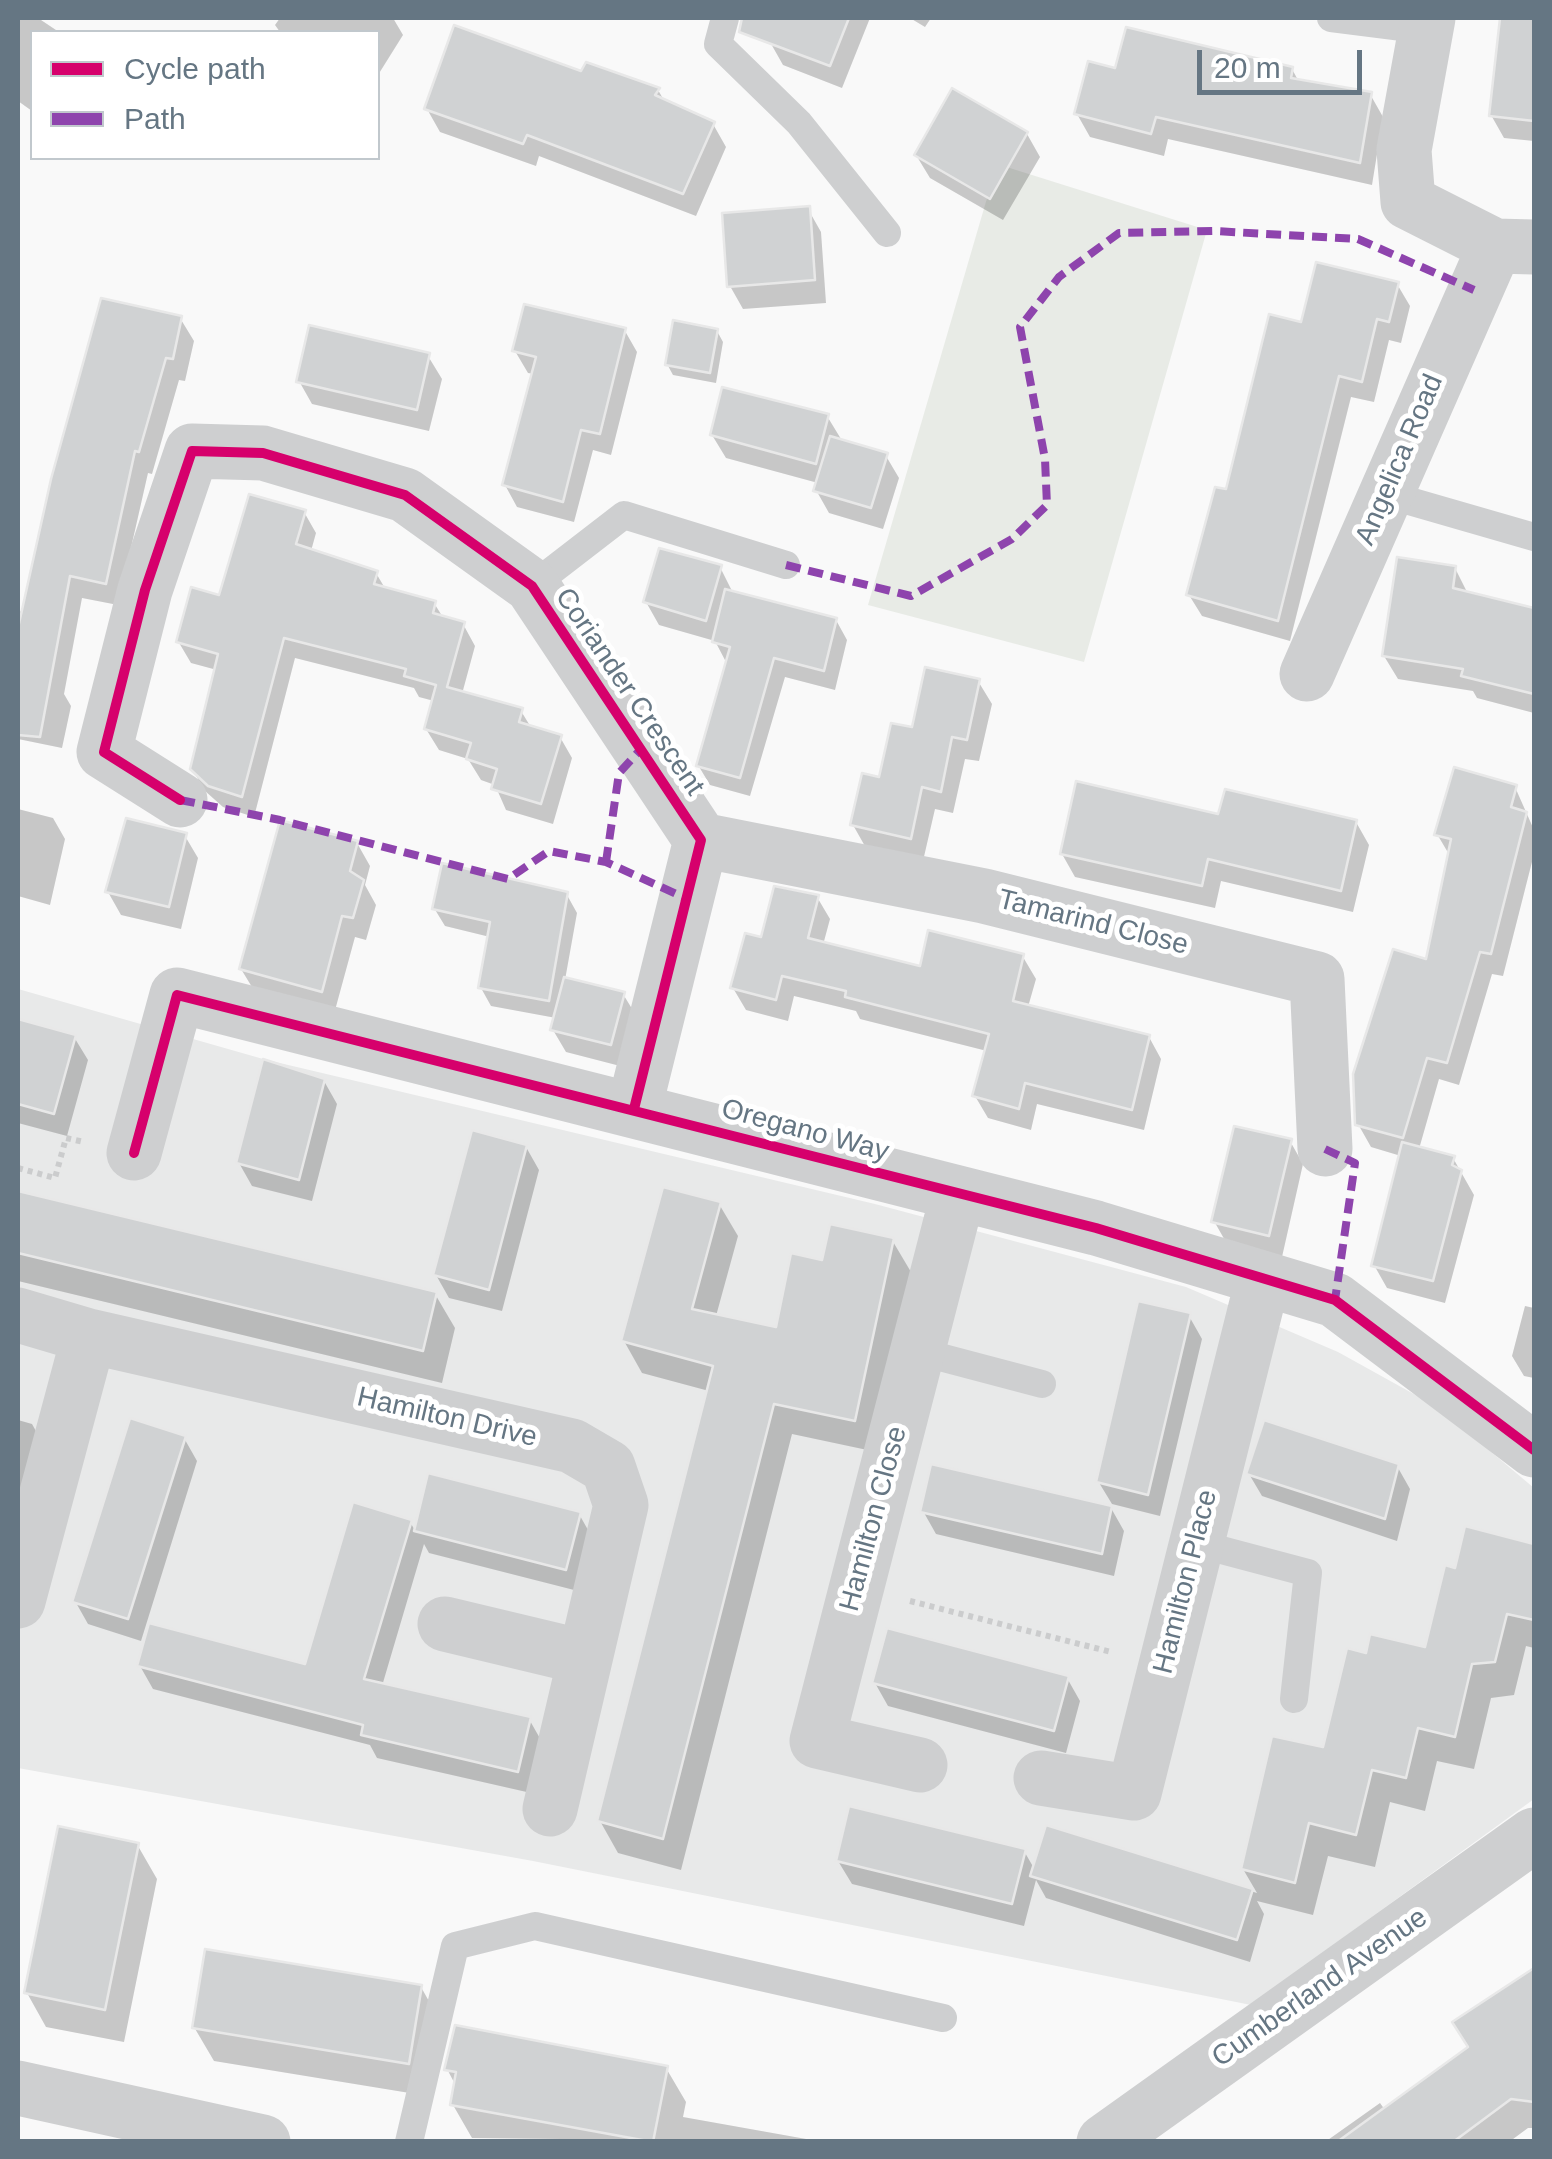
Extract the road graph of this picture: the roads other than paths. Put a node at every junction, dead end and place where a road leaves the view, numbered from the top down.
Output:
1 (725, 18) edge
2 (1331, 18) edge
3 (1427, 24) edge
4 (887, 233) dead end
5 (1515, 246) edge
6 (1385, 494) junction
7 (1534, 537) edge
8 (786, 565) dead end
9 (532, 586) junction
10 (1307, 674) dead end
11 (180, 800) dead end
12 (701, 840) junction
13 (634, 1109) junction
14 (1325, 1148) dead end
15 (134, 1153) road end
16 (958, 1194) junction
17 (1262, 1279) junction
18 (18, 1315) edge
19 (89, 1336) junction
20 (917, 1351) junction
21 (1042, 1384) dead end
22 (1534, 1450) edge
23 (1195, 1543) junction
24 (18, 1601) edge
25 (445, 1624) dead end
26 (583, 1657) junction
27 (1294, 1699) dead end
28 (920, 1765) dead end
29 (1041, 1778) dead end
30 (550, 1809) dead end
31 (1534, 1835) edge
32 (943, 2018) dead end
33 (18, 2088) edge
34 (263, 2142) edge
35 (409, 2142) edge
36 (1104, 2142) edge

1 - 4 lane
2 - 3 lane
3 - 5 street, Angelica Road
5 - 6 street, Angelica Road
6 - 7 lane
6 - 10 street, Angelica Road
8 - 9 lane
9 - 11 street, Coriander Crescent
9 - 12 street, Coriander Crescent
12 - 13 street
12 - 14 street, Tamarind Close
13 - 15 street, Oregano Way
13 - 16 street, Oregano Way
16 - 17 street, Oregano Way
16 - 20 street, Hamilton Close
17 - 22 street, Oregano Way
17 - 23 street, Hamilton Place
18 - 19 street, Hamilton Drive
19 - 24 street
19 - 26 street, Hamilton Drive
20 - 21 lane
20 - 28 street, Hamilton Close
23 - 27 lane
23 - 29 street, Hamilton Place
25 - 26 street
26 - 30 street, Hamilton Drive
31 - 36 street, Cumberland Avenue
32 - 35 lane
33 - 34 street

